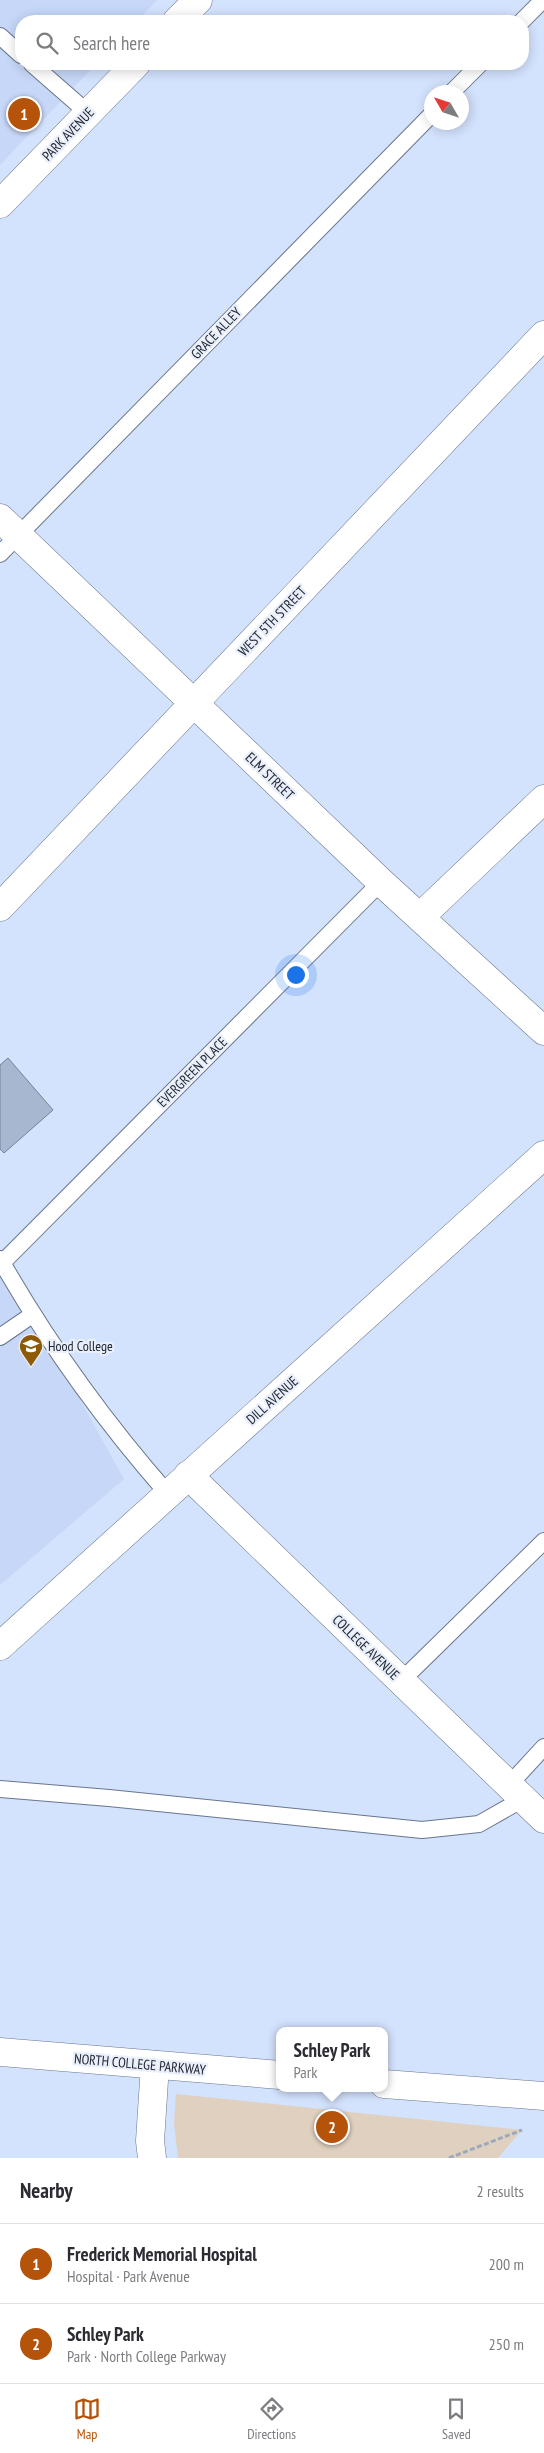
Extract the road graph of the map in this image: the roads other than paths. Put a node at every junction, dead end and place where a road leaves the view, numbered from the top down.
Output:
1 (198, 0) edge
2 (543, 0) edge
3 (184, 15) edge
4 (528, 15) edge
5 (0, 36) edge
6 (15, 50) edge
7 (39, 70) edge
8 (130, 70) edge
9 (474, 70) edge
10 (459, 85) edge
11 (88, 113) junction
12 (424, 122) edge
13 (0, 204) edge
14 (544, 336) edge
15 (6, 536) edge
16 (194, 703) junction
17 (544, 799) edge
18 (381, 882) junction
19 (0, 907) edge
20 (420, 917) junction
21 (544, 1030) edge
22 (544, 1155) edge
23 (1, 1261) edge
24 (32, 1315) junction
25 (0, 1337) edge
26 (188, 1475) junction
27 (168, 1494) junction
28 (544, 1541) edge
29 (0, 1646) edge
30 (401, 1681) junction
31 (544, 1747) edge
32 (0, 1789) edge
33 (516, 1792) junction
34 (544, 1819) edge
35 (0, 2052) edge
36 (155, 2065) junction
37 (276, 2075) edge
38 (388, 2084) edge
39 (544, 2096) edge
40 (152, 2158) edge

1 - 3 street
2 - 4 lane
5 - 6 lane
7 - 11 lane
8 - 11 street, PARK AVENUE
9 - 10 lane
11 - 13 street, PARK AVENUE
12 - 15 lane, GRACE ALLEY
14 - 16 street, WEST 5TH STREET
15 - 16 street, ELM STREET
16 - 18 street, ELM STREET
16 - 19 street, WEST 5TH STREET
17 - 20 street
18 - 20 street, ELM STREET
18 - 23 lane, EVERGREEN PLACE
20 - 21 street, ELM STREET
22 - 26 street, DILL AVENUE
23 - 24 lane
24 - 25 lane
24 - 27 lane
26 - 27 street, DILL AVENUE
26 - 30 street, COLLEGE AVENUE
27 - 29 street, DILL AVENUE
28 - 30 lane
30 - 33 street, COLLEGE AVENUE
31 - 33 lane
32 - 33 lane
33 - 34 street, COLLEGE AVENUE
35 - 36 street, NORTH COLLEGE PARKWAY
36 - 37 street, NORTH COLLEGE PARKWAY
36 - 40 street
38 - 39 street

